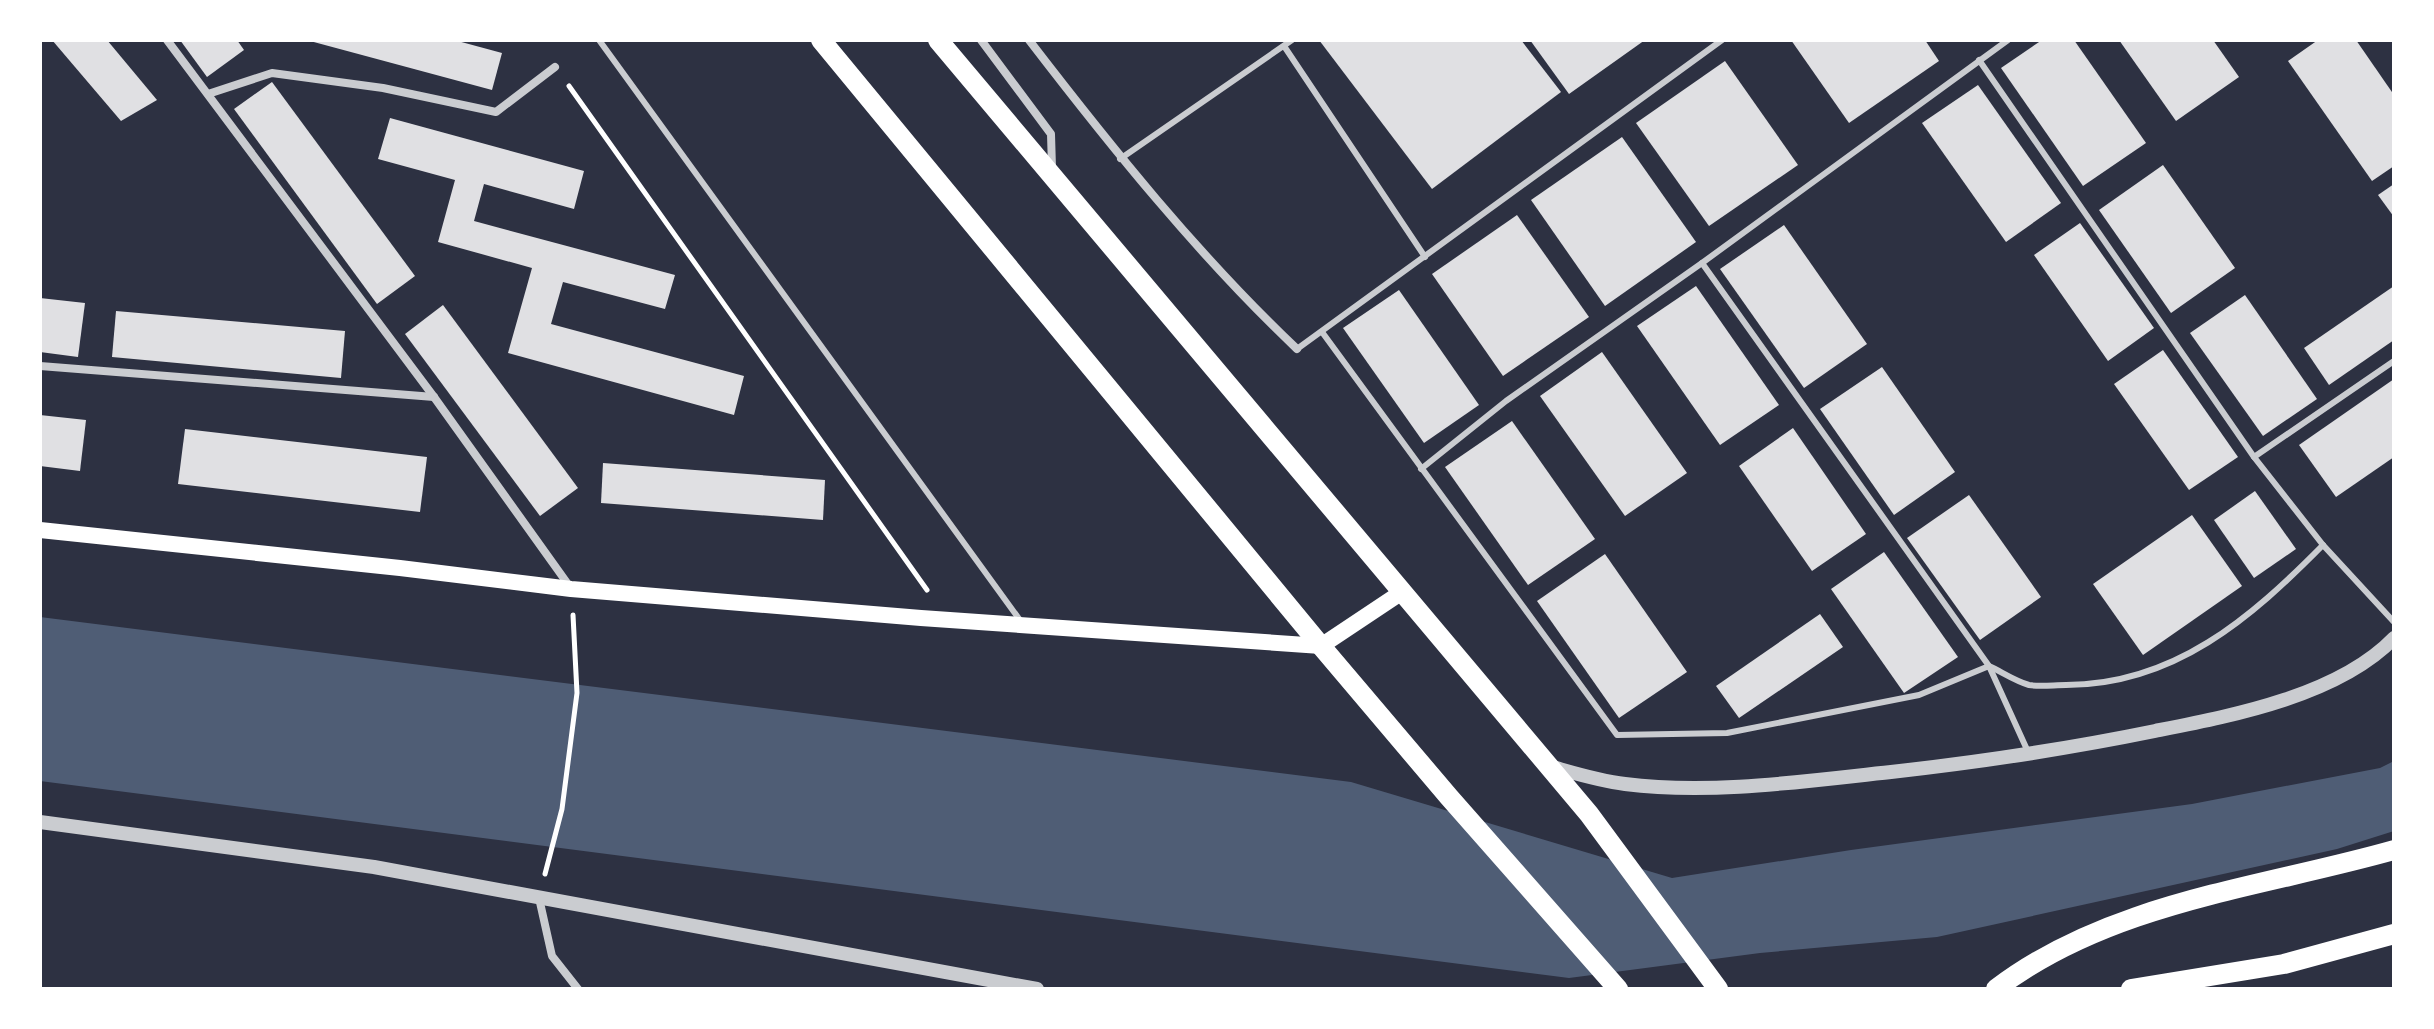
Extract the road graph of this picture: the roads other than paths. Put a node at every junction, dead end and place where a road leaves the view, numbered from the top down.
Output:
1 (167, 40) edge
2 (599, 40) edge
3 (821, 40) edge
4 (938, 40) edge
5 (981, 40) edge
6 (1029, 40) edge
7 (1292, 40) edge
8 (1722, 40) edge
9 (2008, 40) edge
10 (1284, 46) junction
11 (1979, 60) junction
12 (555, 67) road end
13 (208, 94) junction
14 (1120, 159) junction
15 (1052, 175) junction
16 (1425, 257) junction
17 (1702, 263) junction
18 (1322, 332) junction
19 (1297, 349) joint
20 (2394, 361) edge
21 (40, 366) edge
22 (434, 397) junction
23 (2254, 457) junction
24 (1421, 469) junction
25 (40, 530) edge
26 (2323, 545) junction
27 (571, 589) junction
28 (1402, 592) junction
29 (2394, 622) edge
30 (1023, 625) junction
31 (2394, 638) edge
32 (1321, 646) junction
33 (1989, 666) junction
34 (2029, 754) junction
35 (1548, 766) junction
36 (40, 822) edge
37 (2394, 850) edge
38 (539, 898) junction
39 (2394, 934) edge
40 (1617, 988) edge
41 (578, 989) edge
42 (1037, 989) edge
43 (1718, 989) edge
44 (1996, 989) edge
45 (2131, 989) edge

1 - 13 street
2 - 30 lane
3 - 32 main road
4 - 15 main road
5 - 15 street
6 - 14 street
7 - 10 lane
8 - 16 lane
9 - 11 lane
10 - 14 lane
10 - 16 lane
11 - 17 lane
11 - 23 lane
12 - 13 street
13 - 22 street
14 - 19 street
15 - 28 main road
16 - 18 lane
17 - 24 lane
17 - 33 lane
18 - 19 lane
18 - 24 lane
20 - 23 lane
21 - 22 street
22 - 27 street
23 - 26 lane
24 - 33 lane
25 - 27 main road
26 - 29 lane
26 - 33 lane
27 - 30 main road
28 - 32 main road
28 - 35 main road
30 - 32 main road
31 - 34 street
32 - 40 main road
33 - 34 lane
34 - 35 street
35 - 43 main road
36 - 38 street
37 - 44 main road
38 - 41 street
38 - 42 street
39 - 45 main road

